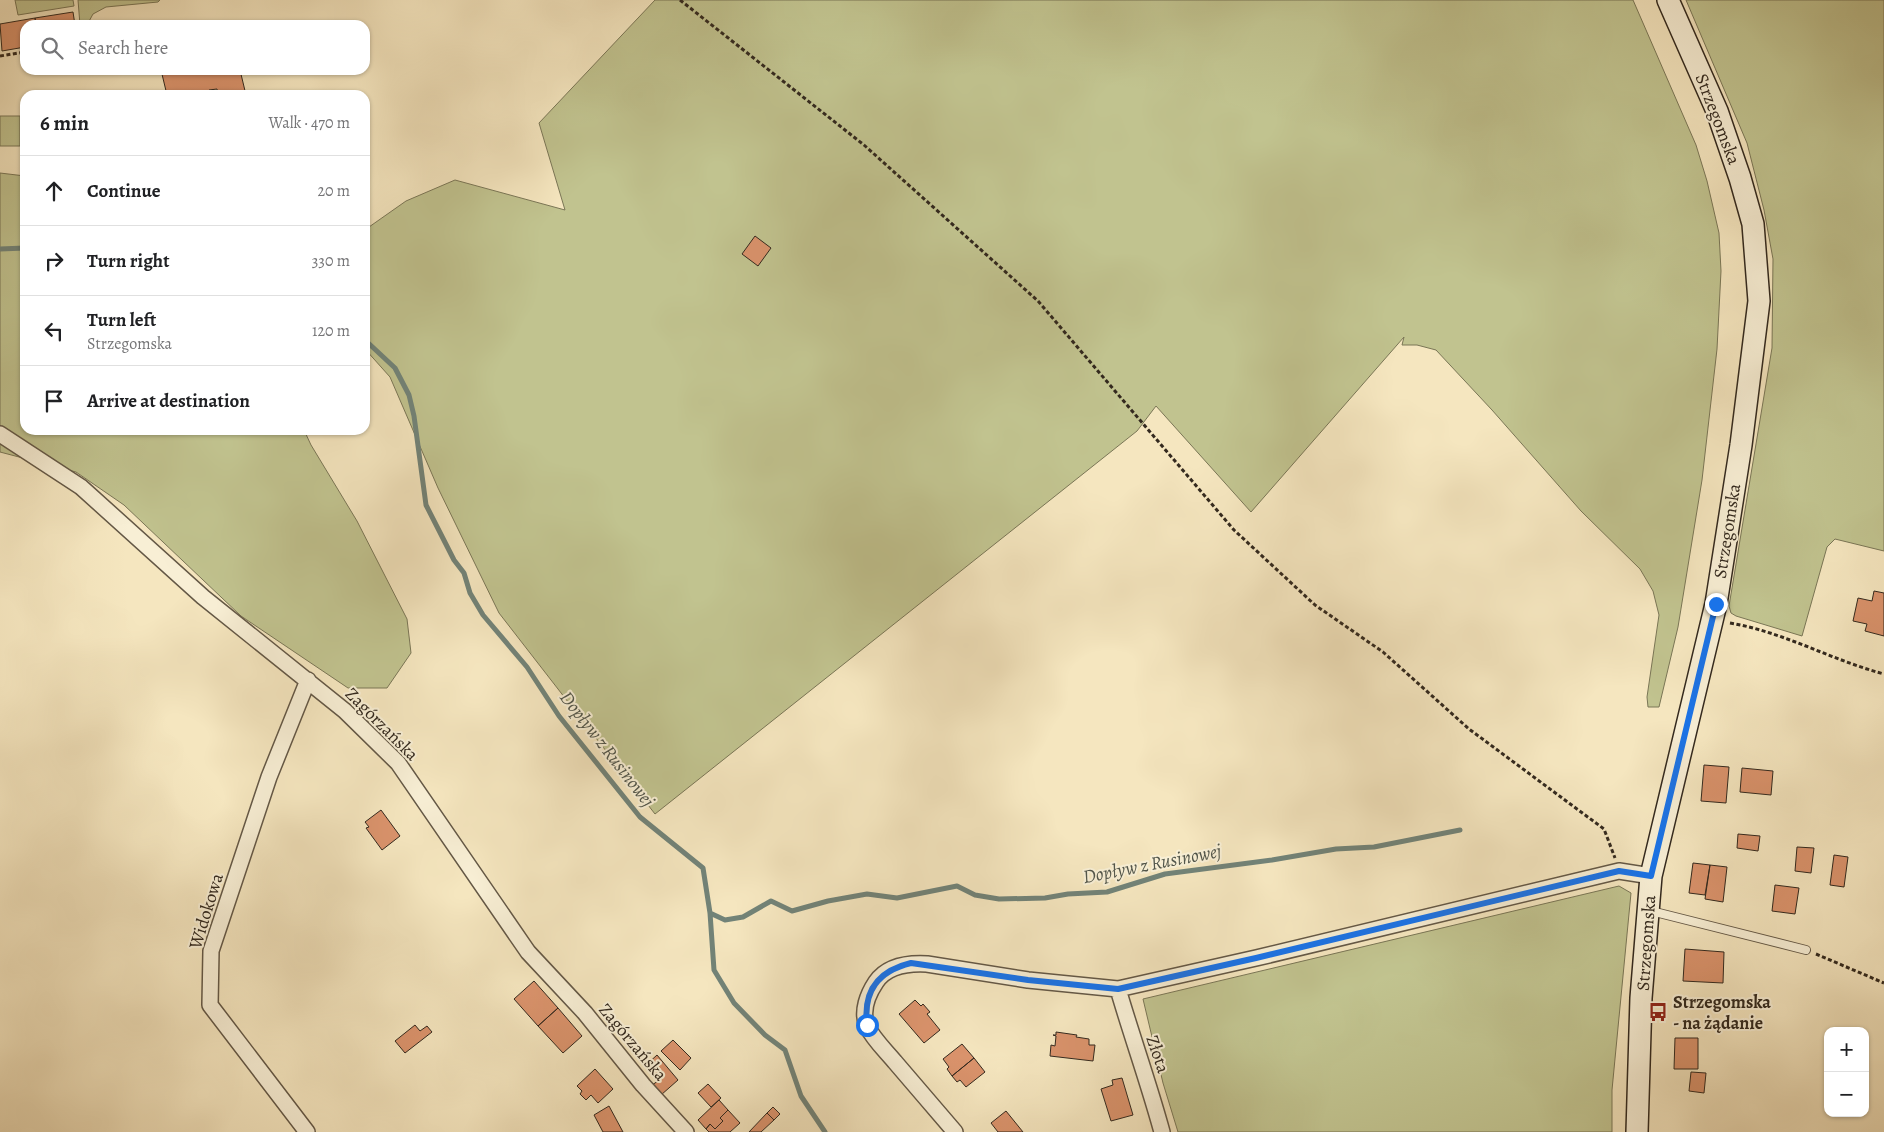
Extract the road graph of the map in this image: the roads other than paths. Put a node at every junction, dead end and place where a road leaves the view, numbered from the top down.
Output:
1 (1668, 0) edge
2 (0, 434) edge
3 (308, 680) junction
4 (1651, 876) junction
5 (1648, 910) junction
6 (1806, 950) road end
7 (1118, 989) junction
8 (307, 1132) edge
9 (686, 1132) edge
10 (955, 1132) edge
11 (1162, 1132) edge
12 (1637, 1132) edge

1 - 4 main road, Strzegomska
2 - 3 street, Zagórzańska
3 - 8 street, Widokowa
3 - 9 street, Zagórzańska
4 - 5 main road, Strzegomska
4 - 7 street
5 - 6 lane
5 - 12 main road, Strzegomska
7 - 10 street
7 - 11 street, Złota

